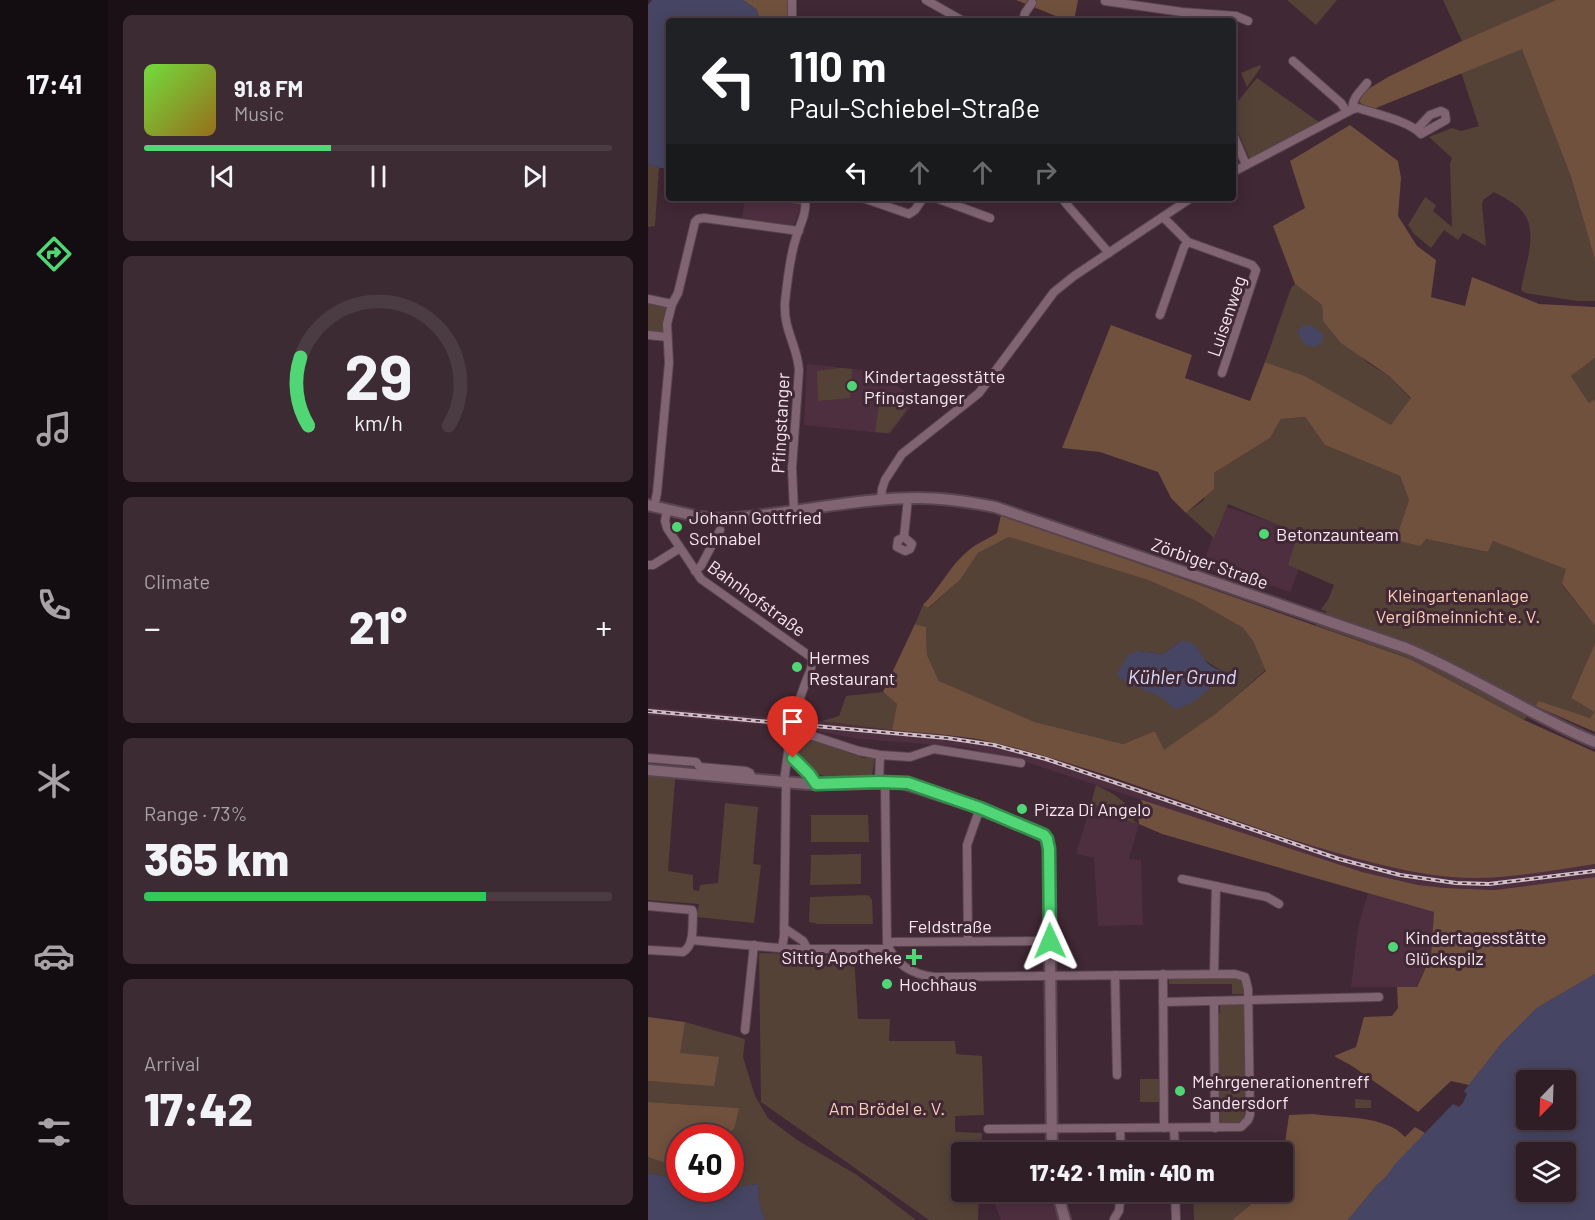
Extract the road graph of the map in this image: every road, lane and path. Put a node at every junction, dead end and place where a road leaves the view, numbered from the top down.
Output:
1 (792, 0) edge
2 (926, 0) edge
3 (1105, 1) edge
4 (1032, 3) dead end
5 (1182, 12) junction
6 (792, 18) edge
7 (958, 18) edge
8 (1024, 18) edge
9 (1185, 18) edge
10 (1248, 21) dead end
11 (1293, 61) dead end
12 (1367, 83) dead end
13 (1350, 111) junction
14 (1417, 129) dead end
15 (1236, 141) edge
16 (1246, 165) junction
17 (1236, 170) edge
18 (805, 201) edge
19 (872, 201) edge
20 (921, 201) edge
21 (944, 201) edge
22 (1065, 201) edge
23 (1187, 201) edge
24 (1163, 217) junction
25 (990, 218) dead end
26 (799, 231) junction
27 (1188, 243) junction
28 (1109, 253) junction
29 (648, 299) edge
30 (672, 304) junction
31 (1160, 315) dead end
32 (648, 335) edge
33 (667, 337) junction
34 (1222, 374) dead end
35 (908, 498) junction
36 (881, 500) junction
37 (651, 506) edge
38 (667, 510) junction
39 (794, 511) junction
40 (720, 530) dead end
41 (904, 537) dead end
42 (681, 548) junction
43 (648, 565) edge
44 (695, 571) junction
45 (793, 728) junction
46 (1595, 742) edge
47 (788, 755) junction
48 (880, 755) junction
49 (650, 758) edge
50 (1021, 763) dead end
51 (649, 770) edge
52 (698, 771) junction
53 (785, 782) junction
54 (882, 782) junction
55 (816, 784) junction
56 (980, 808) junction
57 (1182, 879) dead end
58 (1216, 886) junction
59 (1279, 904) dead end
60 (648, 906) edge
61 (784, 928) junction
62 (691, 940) junction
63 (968, 941) junction
64 (1050, 941) junction
65 (754, 945) junction
66 (888, 945) junction
67 (782, 948) junction
68 (648, 950) edge
69 (808, 950) junction
70 (1163, 974) junction
71 (1214, 974) junction
72 (1050, 975) junction
73 (1115, 975) junction
74 (1379, 997) dead end
75 (1248, 1000) junction
76 (1214, 1001) junction
77 (1163, 1002) junction
78 (745, 1029) dead end
79 (1117, 1075) dead end
80 (1164, 1128) junction
81 (1174, 1128) junction
82 (1215, 1128) junction
83 (988, 1129) dead end
84 (1052, 1129) junction
85 (1120, 1129) junction
86 (1052, 1142) edge
87 (1121, 1142) edge
88 (1175, 1142) edge
89 (1060, 1202) edge
90 (1120, 1202) edge
91 (1175, 1202) edge
92 (1114, 1219) edge
93 (1065, 1220) edge
94 (1176, 1220) edge

1 - 6 street
2 - 7 street
3 - 5 street
4 - 8 street
5 - 9 street
5 - 10 street
11 - 13 street
12 - 13 street
13 - 14 street
13 - 16 street
15 - 16 street
16 - 17 street
18 - 26 street, Pfingstanger
19 - 20 street
21 - 25 street
22 - 28 street
23 - 24 street
24 - 27 street, Luisenweg
24 - 28 street
26 - 30 street
26 - 39 street, Pfingstanger
27 - 31 street
27 - 34 street, Luisenweg
28 - 36 street
29 - 30 street
30 - 33 street
32 - 33 street
33 - 37 street
35 - 36 street, Zörbiger Straße
35 - 41 street
35 - 46 street, Zörbiger Straße
36 - 39 street, Zörbiger Straße
37 - 38 street, Zörbiger Straße
38 - 39 street, Zörbiger Straße
38 - 42 street, Bahnhofstraße
40 - 44 street
42 - 43 street
42 - 44 street, Bahnhofstraße
44 - 45 street, Bahnhofstraße
45 - 47 street, Bahnhofstraße
45 - 48 street
47 - 53 street, Bahnhofstraße
47 - 55 street
48 - 50 street
48 - 54 street, Feldstraße
49 - 51 street
49 - 52 street
51 - 52 street
52 - 53 street
53 - 55 street
53 - 61 street, Bahnhofstraße
54 - 55 street
54 - 56 street
54 - 66 street, Feldstraße
56 - 63 street
56 - 64 street
57 - 58 street
58 - 59 street
58 - 71 street
60 - 62 street
61 - 67 street, Bahnhofstraße
61 - 69 street
62 - 65 street, Feldstraße
62 - 68 street
63 - 64 street, Feldstraße
63 - 66 street, Feldstraße
64 - 72 street
65 - 67 street, Feldstraße
65 - 78 street
66 - 69 street, Feldstraße
66 - 72 street
67 - 69 street, Feldstraße
70 - 71 street
70 - 73 street
70 - 77 street
71 - 75 street
72 - 73 street
72 - 84 street
73 - 79 street
74 - 75 street
75 - 76 street
75 - 82 street
76 - 77 street
76 - 82 street
77 - 80 street
80 - 81 street
80 - 85 street
81 - 82 street
81 - 88 street
83 - 84 street
84 - 85 street
84 - 86 street
85 - 87 street
89 - 93 street
90 - 92 street
91 - 94 street

